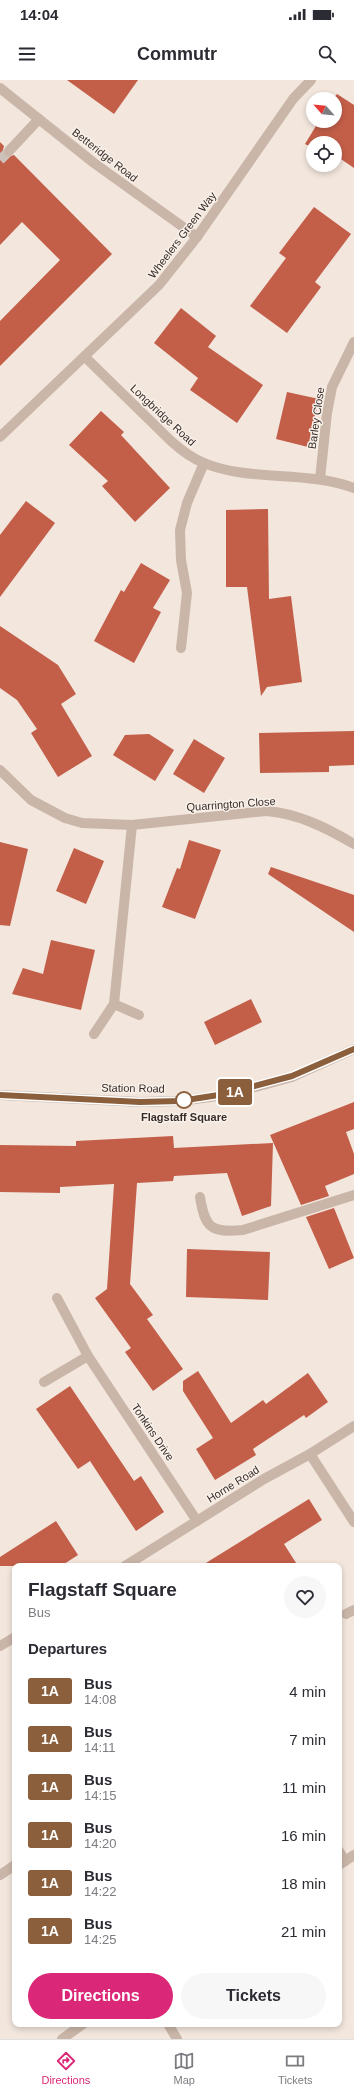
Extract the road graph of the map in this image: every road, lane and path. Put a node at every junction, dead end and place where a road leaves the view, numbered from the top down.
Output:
1 (311, 80) edge
2 (0, 88) edge
3 (39, 119) junction
4 (9, 151) tunnel mouth
5 (198, 237) junction
6 (354, 342) edge
7 (85, 357) junction
8 (0, 437) edge
9 (204, 463) junction
10 (320, 479) junction
11 (354, 488) edge
12 (181, 648) dead end
13 (0, 771) edge
14 (132, 826) junction
15 (352, 839) edge
16 (114, 1004) junction
17 (139, 1015) dead end
18 (94, 1034) dead end
19 (354, 1049) edge
20 (0, 1095) edge
21 (354, 1195) edge
22 (200, 1197) dead end
23 (57, 1298) dead end
24 (88, 1356) junction
25 (44, 1382) dead end
26 (354, 1426) edge
27 (310, 1454) junction
28 (197, 1521) junction
29 (354, 1522) edge
30 (131, 1563) edge
31 (12, 1639) edge
32 (0, 1646) edge
33 (354, 1855) edge
34 (342, 1863) edge
35 (12, 1867) edge
36 (0, 1875) edge
37 (79, 2027) edge
38 (170, 2027) edge
39 (62, 2039) edge
40 (177, 2039) edge

1 - 5 street, Wheelers Green Way
2 - 3 street, Betteridge Road
3 - 4 street
3 - 5 street, Betteridge Road
5 - 7 street, Wheelers Green Way
6 - 10 street, Barley Close
7 - 8 street, Wheelers Green Way
7 - 9 street, Longbridge Road
9 - 10 street, Longbridge Road
9 - 12 street
10 - 11 street, Longbridge Road
13 - 14 street, Quarrington Close
14 - 15 street, Quarrington Close
14 - 16 street
16 - 17 street
16 - 18 street
19 - 20 street, Station Road
21 - 22 street
23 - 24 street, Tonkins Drive
24 - 25 street
24 - 28 street, Tonkins Drive
26 - 27 street, Horne Road
27 - 28 street, Horne Road
27 - 29 street
28 - 30 street, Horne Road
31 - 32 street
33 - 34 street
35 - 36 street
37 - 39 street
38 - 40 street

